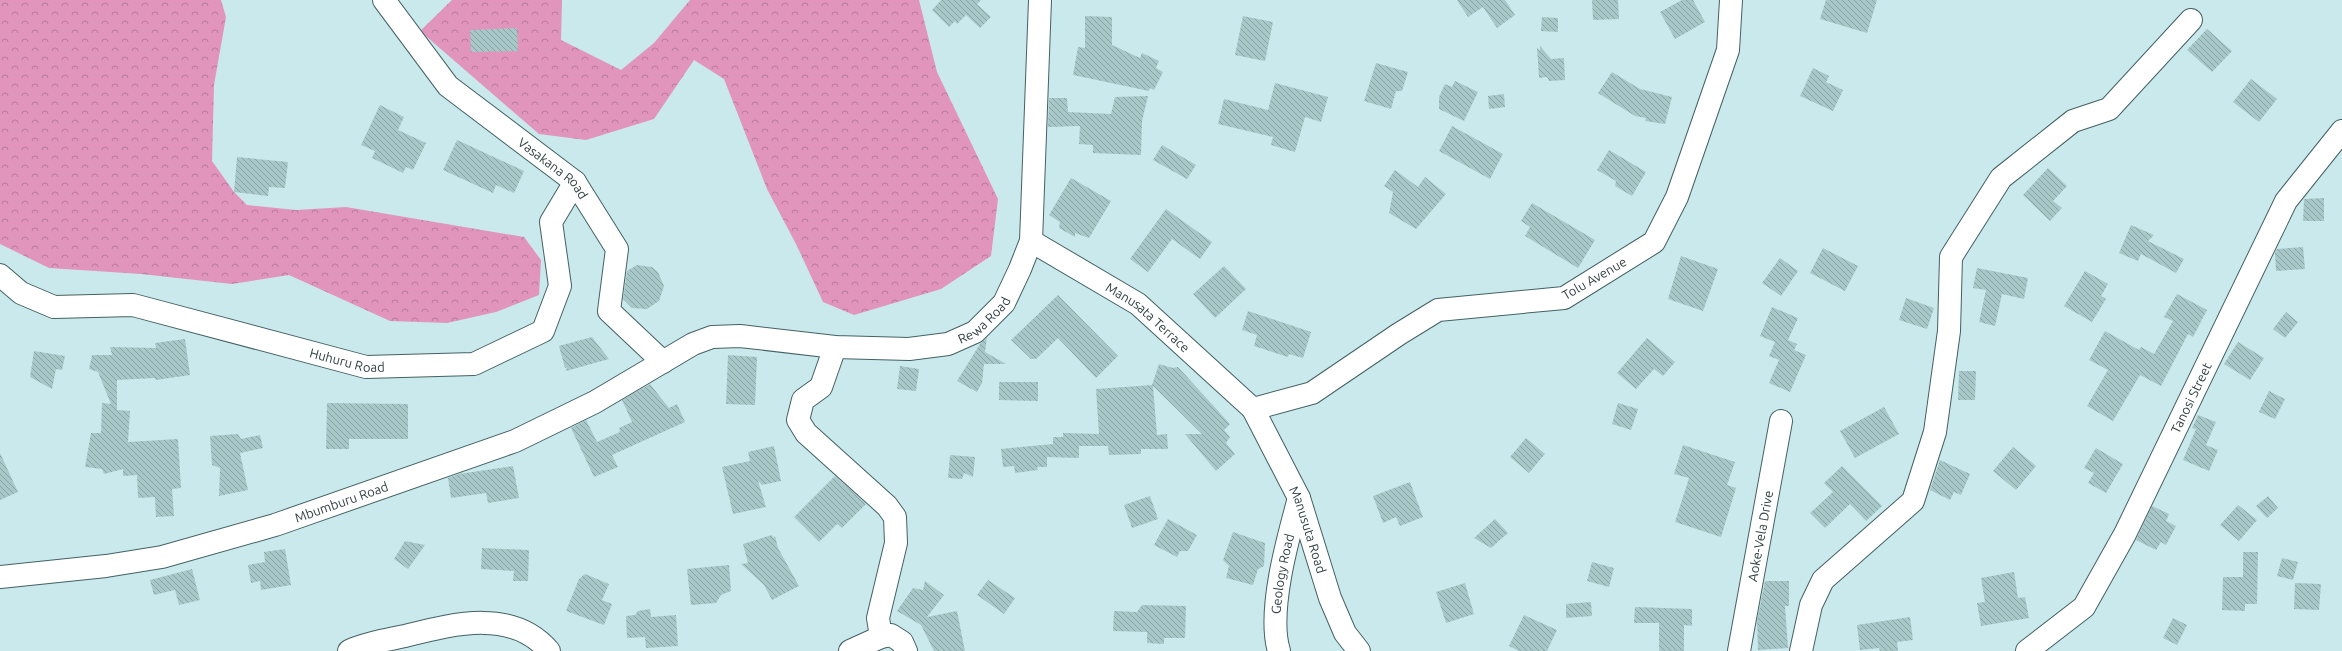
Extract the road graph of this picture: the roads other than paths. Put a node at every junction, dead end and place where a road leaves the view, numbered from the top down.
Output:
1 (384, 0) edge
2 (1040, 0) edge
3 (1731, 0) edge
4 (2191, 20) dead end
5 (2342, 130) edge
6 (575, 182) junction
7 (1031, 241) junction
8 (0, 275) edge
9 (835, 347) junction
10 (663, 362) junction
11 (1252, 409) junction
12 (1781, 421) dead end
13 (1299, 498) junction
14 (0, 577) edge
15 (882, 637) junction
16 (349, 651) edge
17 (549, 651) edge
18 (850, 651) edge
19 (906, 651) edge
20 (1279, 651) edge
21 (1359, 651) edge
22 (1738, 651) edge
23 (1801, 651) edge
24 (2026, 651) edge

1 - 6 street, Vasakana Road
2 - 7 street, Rewa Road
3 - 11 street, Tolu Avenue
4 - 23 street
5 - 24 street, Tanosi Street
6 - 8 street, Huhuru Road
6 - 10 street, Vasakana Road
7 - 9 street, Rewa Road
7 - 11 street, Manusata Terrace
9 - 10 street, Rewa Road
9 - 15 street
10 - 14 street, Mbumburu Road
11 - 13 street, Manusuta Road
12 - 22 street, Aoke-Vela Drive
13 - 20 street, Geology Road
13 - 21 street, Manusuta Road
15 - 18 street
15 - 19 street
16 - 17 street

